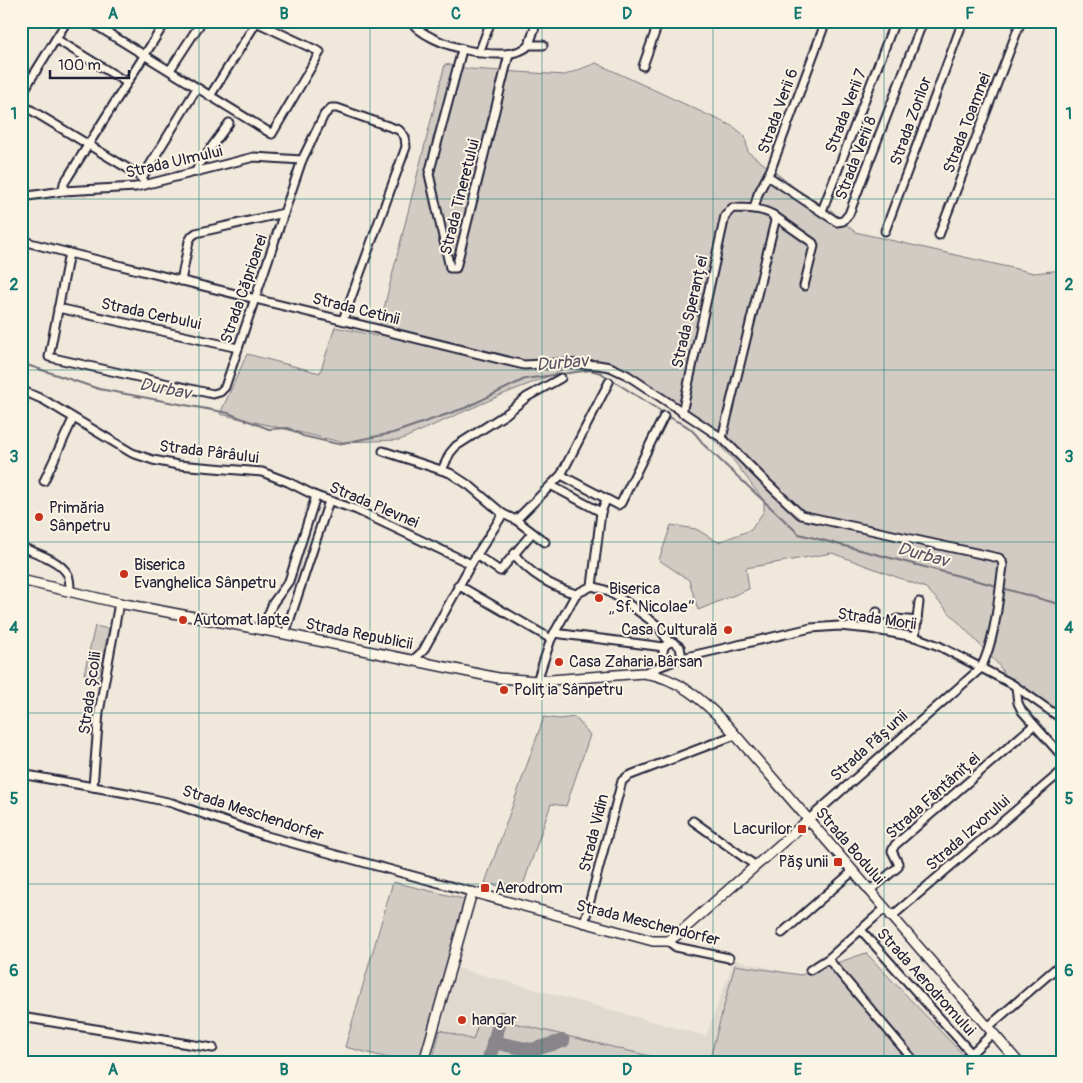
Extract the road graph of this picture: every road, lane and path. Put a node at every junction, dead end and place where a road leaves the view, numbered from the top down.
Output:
1 (67, 21) edge
2 (89, 21) edge
3 (151, 21) edge
4 (202, 21) edge
5 (411, 21) edge
6 (491, 21) edge
7 (537, 21) edge
8 (659, 21) edge
9 (826, 21) edge
10 (896, 21) edge
11 (924, 21) edge
12 (963, 21) edge
13 (1022, 21) edge
14 (255, 22) edge
15 (164, 24) edge
16 (56, 39) junction
17 (543, 44) dead end
18 (528, 46) junction
19 (462, 50) junction
20 (479, 53) junction
21 (509, 54) junction
22 (144, 55) junction
23 (643, 66) dead end
24 (170, 70) junction
25 (126, 82) junction
26 (197, 88) junction
27 (21, 95) edge
28 (210, 96) junction
29 (21, 104) edge
30 (230, 123) dead end
31 (88, 144) junction
32 (302, 160) junction
33 (196, 172) junction
34 (768, 176) junction
35 (144, 182) junction
36 (64, 191) junction
37 (21, 197) edge
38 (754, 209) junction
39 (822, 211) junction
40 (284, 213) junction
41 (773, 215) junction
42 (885, 231) dead end
43 (939, 235) dead end
44 (21, 238) edge
45 (69, 253) junction
46 (181, 282) junction
47 (804, 286) dead end
48 (256, 298) junction
49 (58, 308) junction
50 (343, 320) junction
51 (238, 348) junction
52 (561, 378) dead end
53 (609, 382) dead end
54 (21, 390) edge
55 (682, 413) junction
56 (664, 416) dead end
57 (73, 419) junction
58 (722, 438) junction
59 (383, 451) dead end
60 (442, 470) junction
61 (561, 475) junction
62 (44, 481) dead end
63 (552, 486) junction
64 (316, 496) junction
65 (606, 500) junction
66 (329, 501) junction
67 (601, 512) junction
68 (503, 514) junction
69 (516, 520) junction
70 (532, 533) junction
71 (545, 542) dead end
72 (21, 547) edge
73 (514, 554) junction
74 (476, 555) junction
75 (471, 564) junction
76 (21, 580) edge
77 (458, 585) junction
78 (592, 586) junction
79 (70, 591) junction
80 (576, 594) junction
81 (919, 602) dead end
82 (119, 603) junction
83 (877, 612) dead end
84 (918, 621) junction
85 (873, 629) junction
86 (262, 630) junction
87 (285, 634) junction
88 (553, 636) junction
89 (915, 637) junction
90 (666, 644) junction
91 (423, 651) junction
92 (682, 658) junction
93 (412, 660) junction
94 (426, 663) junction
95 (659, 668) junction
96 (981, 668) junction
97 (643, 672) joint
98 (537, 681) junction
99 (1016, 687) junction
100 (1062, 718) edge
101 (1034, 725) junction
102 (735, 735) junction
103 (1062, 756) edge
104 (1062, 771) edge
105 (21, 774) edge
106 (93, 787) junction
107 (808, 820) junction
108 (693, 821) dead end
109 (756, 866) junction
110 (852, 872) junction
111 (869, 891) junction
112 (472, 892) junction
113 (884, 909) junction
114 (892, 917) junction
115 (584, 923) junction
116 (861, 930) junction
117 (782, 933) dead end
118 (668, 941) junction
119 (729, 958) dead end
120 (828, 959) junction
121 (1062, 963) edge
122 (810, 970) dead end
123 (21, 1017) edge
124 (990, 1030) junction
125 (213, 1048) dead end
126 (971, 1053) junction
127 (424, 1062) edge
128 (915, 1062) edge
129 (962, 1062) edge
130 (1018, 1062) edge

1 - 16 street
2 - 22 street
3 - 15 street
4 - 24 street
5 - 19 street
6 - 20 street
7 - 18 street
8 - 23 street
9 - 34 street, Strada Verii 6
10 - 39 street, Strada Verii 7
11 - 39 street, Strada Verii 8
12 - 42 street, Strada Zorilor
13 - 43 street, Strada Toamnei
14 - 28 street
14 - 28 street
15 - 22 street
16 - 25 street
16 - 27 street
17 - 18 street
18 - 21 street
19 - 20 street
19 - 21 street, Strada Tineretului
20 - 21 street
22 - 24 street
22 - 25 street
24 - 26 street
25 - 31 street
26 - 28 street
26 - 35 street
29 - 31 street
30 - 33 street
31 - 35 street
31 - 36 street
32 - 33 street, Strada Ulmului
32 - 40 street, Strada Căprioarei
32 - 50 street, Strada Căprioarei
33 - 35 street, Strada Ulmului
34 - 38 street, Strada Verii 6
34 - 39 street, Strada Verii 8
35 - 36 street, Strada Ulmului
36 - 37 street, Strada Ulmului
38 - 41 street
38 - 55 street, Strada Speranței
40 - 46 street
40 - 48 street, Strada Căprioarei
41 - 47 street
41 - 58 street
44 - 45 street, Strada Cetinii
45 - 46 street, Strada Cetinii
45 - 49 street
46 - 48 street, Strada Cetinii
48 - 50 street, Strada Cetinii
48 - 51 street, Strada Căprioarei
49 - 51 street, Strada Cerbului
49 - 51 street, Strada Căprioarei
50 - 55 street, Strada Cetinii
52 - 60 street
53 - 61 street
54 - 57 street, Strada Pârâului
55 - 58 street, Strada Cetinii
56 - 65 street
57 - 62 street
57 - 64 street, Strada Pârâului
58 - 96 street, Strada Cetinii
59 - 60 street
60 - 68 street
61 - 63 street
61 - 65 street
63 - 67 street
63 - 69 street
64 - 66 street, Strada Plevnei
64 - 86 street, Strada Plevnei
65 - 67 street
66 - 75 street, Strada Plevnei
66 - 87 street
67 - 78 street
68 - 69 street
68 - 74 street
69 - 70 street
70 - 71 street
70 - 73 street
72 - 79 street
73 - 74 street
73 - 80 street
74 - 75 street
75 - 77 street
76 - 79 main road, Strada Republicii
77 - 88 street
77 - 91 street
78 - 80 street
78 - 90 street
79 - 82 main road, Strada Republicii
80 - 88 street
81 - 84 street
82 - 86 main road, Strada Republicii
82 - 106 street, Strada Școlii
83 - 85 street
84 - 85 street
84 - 89 street
85 - 89 street, Strada Morii
85 - 92 street, Strada Morii
86 - 87 main road, Strada Republicii
87 - 93 main road, Strada Republicii
88 - 90 street
88 - 98 street
89 - 96 street, Strada Morii
90 - 92 street
90 - 95 street
91 - 93 street
91 - 94 street
92 - 95 street, Strada Morii
93 - 94 main road, Strada Republicii
94 - 98 main road, Strada Republicii
95 - 97 main road, Strada Bodului
95 - 102 main road, Strada Bodului
96 - 99 street, Strada Morii
96 - 107 street, Strada Pășunii
97 - 98 main road, Strada Republicii
99 - 100 street, Strada Morii
99 - 101 street
101 - 103 street
101 - 111 street, Strada Fântâniței
102 - 107 main road, Strada Bodului
102 - 115 street, Strada Vidin
104 - 114 street, Strada Izvorului
105 - 106 street, Strada Meschendorfer
106 - 112 street, Strada Meschendorfer
107 - 109 main road, Strada Pășunii
107 - 110 main road, Strada Bodului
108 - 109 street
109 - 118 main road, Strada Pășunii
110 - 111 main road, Strada Bodului
110 - 117 street
111 - 113 main road, Strada Bodului
112 - 115 main road, Strada Meschendorfer
112 - 127 main road
113 - 114 main road, Strada Bodului
113 - 116 street, Strada Aerodromului
114 - 124 main road, Strada Bodului
115 - 118 main road, Strada Meschendorfer
116 - 120 street
116 - 126 street, Strada Aerodromului
118 - 119 street, Strada Meschendorfer
120 - 122 street
120 - 128 street
121 - 124 street, Strada Aerodromului
123 - 125 street
124 - 126 street, Strada Aerodromului
124 - 130 main road, Strada Bodului
126 - 129 street, Strada Aerodromului

